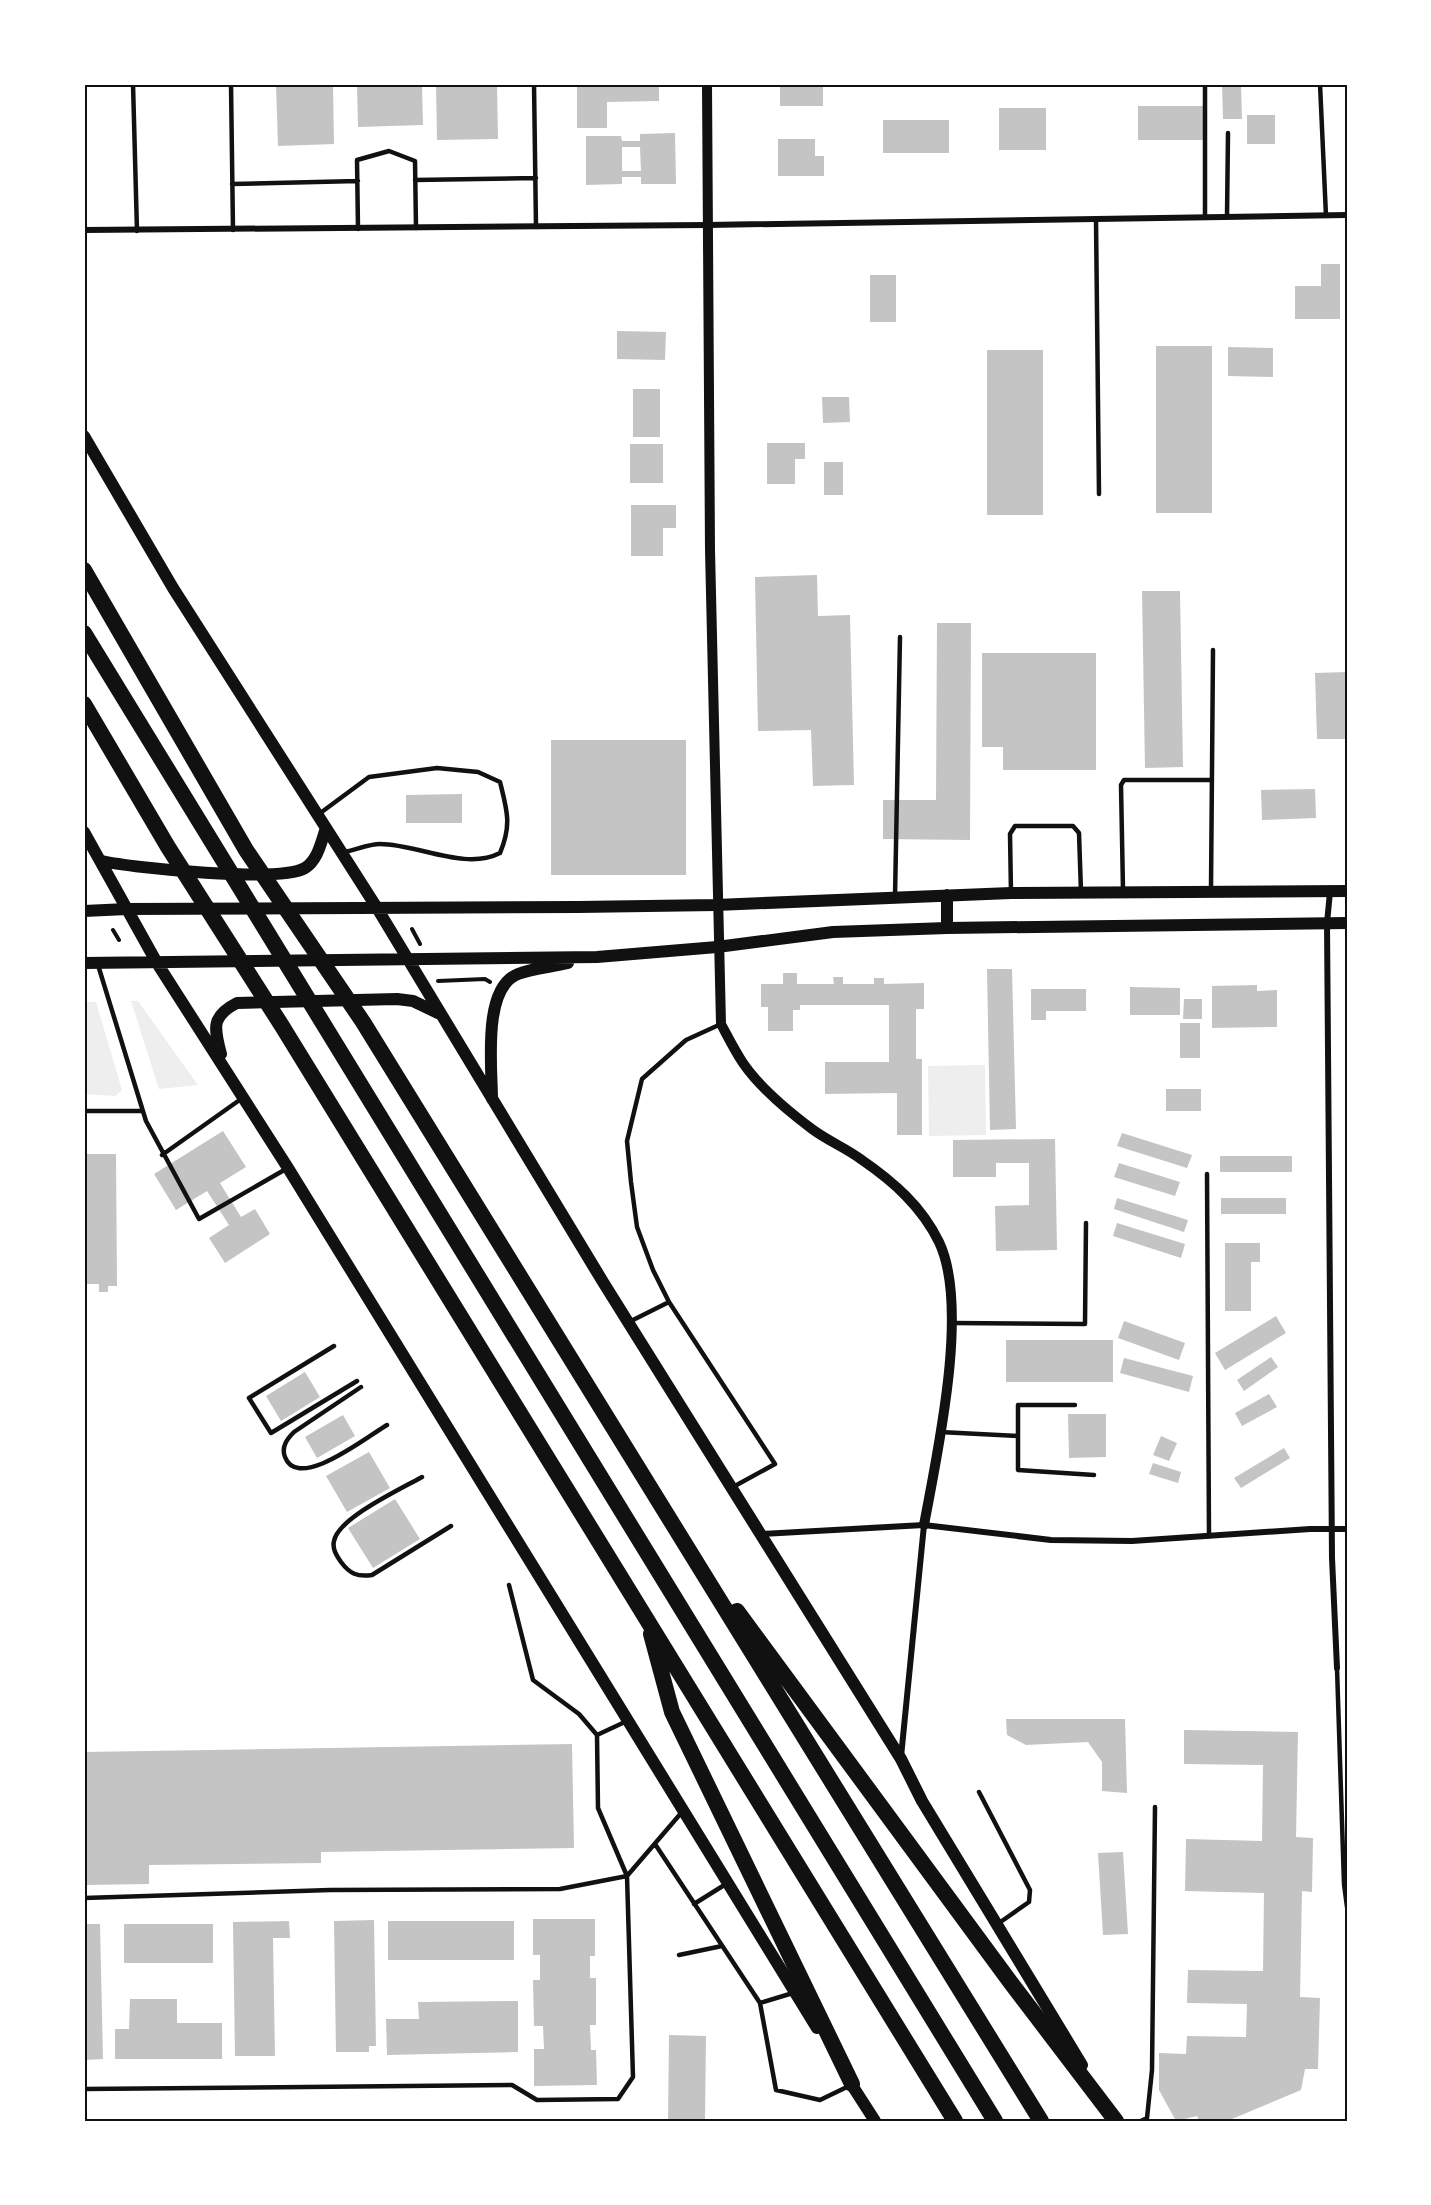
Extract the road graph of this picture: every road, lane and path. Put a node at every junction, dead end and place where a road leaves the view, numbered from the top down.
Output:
1 (133, 84) edge
2 (231, 84) edge
3 (534, 84) edge
4 (707, 84) edge
5 (1205, 84) edge
6 (1320, 84) edge
7 (1228, 133) dead end
8 (536, 178) junction
9 (415, 180) junction
10 (358, 181) junction
11 (232, 184) junction
12 (1347, 215) edge
13 (1326, 216) junction
14 (1205, 217) junction
15 (1227, 217) junction
16 (1096, 219) junction
17 (708, 225) junction
18 (536, 227) junction
19 (416, 228) junction
20 (358, 229) junction
21 (84, 230) edge
22 (233, 230) junction
23 (136, 231) junction
24 (84, 436) edge
25 (1099, 494) dead end
26 (84, 570) edge
27 (84, 633) edge
28 (900, 637) dead end
29 (1213, 650) dead end
30 (84, 704) edge
31 (1212, 780) junction
32 (318, 815) junction
33 (326, 828) junction
34 (84, 832) edge
35 (341, 853) junction
36 (102, 861) junction
37 (1347, 891) edge
38 (1081, 892) junction
39 (1123, 892) junction
40 (1211, 892) junction
41 (1330, 892) junction
42 (1011, 893) junction
43 (947, 895) junction
44 (895, 897) junction
45 (716, 905) junction
46 (377, 908) junction
47 (127, 909) junction
48 (84, 911) edge
49 (1327, 923) junction
50 (1347, 923) edge
51 (947, 927) junction
52 (412, 928) dead end
53 (113, 930) dead end
54 (119, 940) dead end
55 (717, 947) junction
56 (423, 951) dead end
57 (597, 957) junction
58 (407, 961) junction
59 (84, 963) edge
60 (98, 963) junction
61 (157, 963) junction
62 (435, 975) dead end
63 (495, 984) dead end
64 (438, 1013) junction
65 (721, 1024) junction
66 (224, 1067) junction
67 (244, 1097) junction
68 (492, 1099) junction
69 (84, 1111) edge
70 (143, 1111) junction
71 (162, 1155) junction
72 (288, 1168) junction
73 (1207, 1174) dead end
74 (1086, 1223) dead end
75 (669, 1302) junction
76 (628, 1323) junction
77 (952, 1323) junction
78 (334, 1346) dead end
79 (357, 1381) dead end
80 (362, 1387) dead end
81 (1075, 1405) dead end
82 (387, 1425) dead end
83 (940, 1432) junction
84 (1018, 1436) junction
85 (1094, 1475) dead end
86 (422, 1477) dead end
87 (731, 1488) junction
88 (664, 1511) junction
89 (924, 1525) junction
90 (451, 1526) dead end
91 (1331, 1529) junction
92 (1347, 1529) edge
93 (760, 1534) junction
94 (1209, 1536) junction
95 (509, 1585) dead end
96 (646, 1616) junction
97 (1337, 1668) joint
98 (629, 1720) junction
99 (597, 1735) junction
100 (901, 1759) junction
101 (979, 1792) dead end
102 (1155, 1807) dead end
103 (684, 1810) junction
104 (655, 1844) junction
105 (627, 1876) junction
106 (728, 1883) junction
107 (84, 1898) edge
108 (694, 1904) junction
109 (1347, 1907) edge
110 (997, 1925) junction
111 (722, 1946) junction
112 (679, 1955) dead end
113 (795, 1992) junction
114 (760, 2002) junction
115 (852, 2084) junction
116 (84, 2089) edge
117 (875, 2121) edge
118 (955, 2121) edge
119 (995, 2121) edge
120 (1041, 2121) edge
121 (1116, 2121) edge
122 (1141, 2121) edge

1 - 23 lane
2 - 11 lane
3 - 8 lane
4 - 17 street
5 - 14 lane
6 - 13 lane
7 - 15 lane
8 - 9 lane
8 - 18 lane
9 - 10 lane
9 - 19 lane
10 - 11 lane
10 - 20 lane
11 - 22 lane
12 - 13 street
13 - 15 street
14 - 15 street
14 - 16 street
16 - 17 street
16 - 25 lane
17 - 18 street
17 - 45 street
18 - 19 street
19 - 20 street
20 - 22 street
21 - 23 street
22 - 23 street
24 - 32 main road
26 - 88 highway
27 - 119 highway
28 - 44 lane
29 - 31 lane
30 - 96 highway
31 - 39 lane
31 - 40 lane
32 - 33 main road
32 - 35 lane
33 - 35 main road
33 - 36 main road
34 - 36 main road
35 - 46 main road
36 - 47 main road
37 - 41 main road
38 - 39 main road
38 - 42 main road
38 - 42 lane
39 - 40 main road
40 - 41 main road
41 - 49 street
42 - 43 main road
43 - 44 main road
43 - 51 main road
44 - 45 main road
45 - 46 main road
45 - 55 street
46 - 47 main road
46 - 58 main road
47 - 48 main road
47 - 61 main road
49 - 50 main road
49 - 51 main road
49 - 91 street
51 - 55 main road
52 - 56 path
53 - 54 path
55 - 57 main road
55 - 65 street
57 - 58 main road
57 - 68 main road
58 - 61 main road
58 - 64 main road
59 - 60 main road
60 - 61 main road
60 - 70 lane
61 - 66 main road
62 - 63 path
64 - 66 main road
64 - 68 main road
65 - 75 lane
65 - 77 street
66 - 67 main road
67 - 71 lane
67 - 72 main road
68 - 76 main road
69 - 70 lane
70 - 71 lane
71 - 72 lane
72 - 98 main road
73 - 94 lane
74 - 77 lane
75 - 76 lane
75 - 87 lane
76 - 87 main road
77 - 83 street
78 - 79 lane
80 - 82 lane
81 - 84 lane
83 - 84 lane
83 - 89 street
84 - 85 lane
86 - 90 lane
87 - 93 main road
88 - 120 highway
88 - 121 highway
89 - 93 street
89 - 94 street
89 - 100 street
91 - 92 street
91 - 94 street
91 - 97 street
93 - 100 main road
95 - 99 lane
96 - 115 highway
96 - 118 highway
97 - 109 lane
98 - 99 lane
98 - 103 main road
99 - 105 lane
100 - 110 main road
101 - 110 lane
102 - 122 lane
103 - 104 lane
103 - 106 main road
104 - 105 lane
104 - 108 lane
105 - 107 lane
105 - 116 lane
106 - 108 lane
106 - 113 main road
108 - 111 lane
110 - 121 main road
111 - 112 lane
111 - 114 lane
113 - 114 lane
113 - 115 main road
114 - 115 lane
115 - 117 main road

